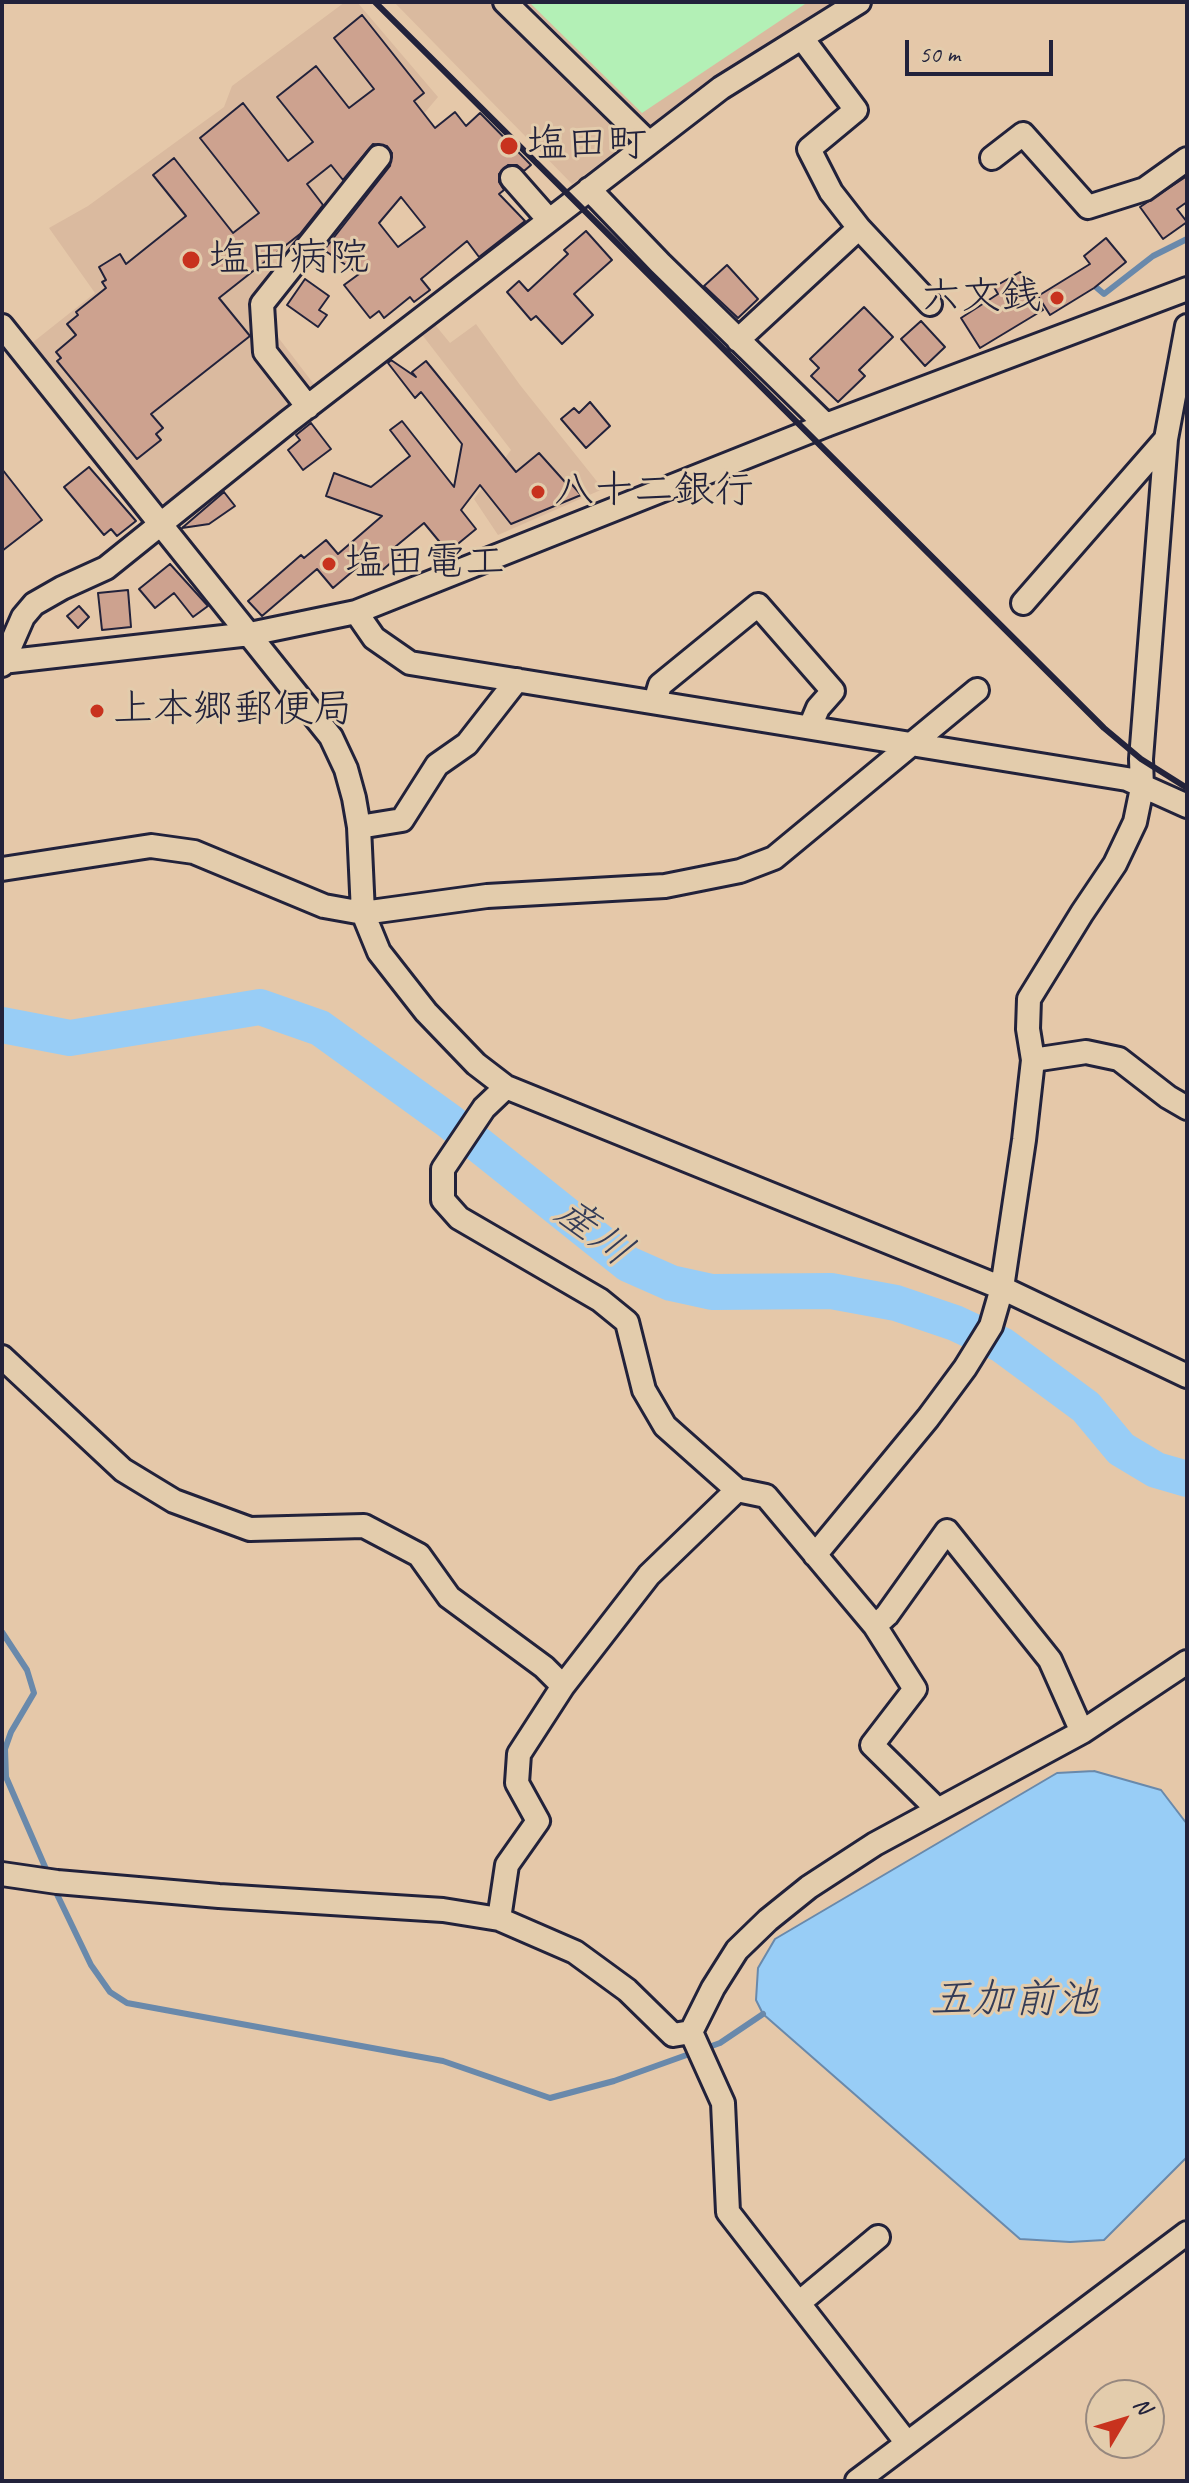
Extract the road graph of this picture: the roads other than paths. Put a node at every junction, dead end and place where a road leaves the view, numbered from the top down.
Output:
1 (505, 2) edge
2 (859, 2) edge
3 (802, 38) junction
4 (649, 143) junction
5 (379, 157) dead end
6 (992, 158) dead end
7 (1187, 159) edge
8 (512, 178) dead end
9 (589, 189) junction
10 (549, 220) junction
11 (859, 228) junction
12 (1187, 289) edge
13 (930, 304) dead end
14 (2, 326) edge
15 (1187, 326) edge
16 (738, 340) junction
17 (308, 407) junction
18 (826, 425) junction
19 (1166, 439) junction
20 (160, 524) junction
21 (1023, 603) dead end
22 (356, 612) junction
23 (250, 634) junction
24 (2, 663) edge
25 (517, 680) junction
26 (977, 690) dead end
27 (655, 702) junction
28 (810, 727) junction
29 (913, 743) junction
30 (1142, 788) junction
31 (1187, 806) edge
32 (359, 827) junction
33 (2, 869) edge
34 (363, 913) junction
35 (1033, 1060) junction
36 (506, 1087) junction
37 (1187, 1108) edge
38 (1002, 1288) junction
39 (2, 1357) edge
40 (1187, 1376) edge
41 (737, 1490) junction
42 (815, 1555) junction
43 (875, 1626) junction
44 (1187, 1662) edge
45 (563, 1686) junction
46 (1082, 1732) junction
47 (937, 1809) junction
48 (2, 1874) edge
49 (499, 1919) junction
50 (691, 2032) junction
51 (1187, 2233) edge
52 (878, 2237) dead end
53 (800, 2302) junction
54 (907, 2443) junction
55 (857, 2481) edge

1 - 4 street
2 - 3 street
3 - 4 street
3 - 11 street
4 - 9 street
5 - 17 street
6 - 7 street
8 - 10 street
9 - 10 street
9 - 16 street
10 - 17 street
11 - 13 street
11 - 16 street
12 - 18 street
14 - 20 street
15 - 19 street
16 - 18 street
17 - 20 street
18 - 22 street
19 - 21 street
19 - 30 street
20 - 23 street
20 - 24 street
22 - 23 street
22 - 25 street
23 - 24 street
23 - 32 street
25 - 27 street
25 - 32 street
26 - 29 street
27 - 28 street
27 - 28 street
28 - 29 street
29 - 30 street
29 - 34 street
30 - 31 street
30 - 35 street
32 - 34 street
33 - 34 street
34 - 36 street
35 - 37 street
35 - 38 street
36 - 38 street
36 - 41 street
38 - 40 street
38 - 42 street
39 - 45 street
41 - 42 street
41 - 45 street
42 - 43 street
43 - 46 street
43 - 47 street
44 - 46 street
45 - 49 street
46 - 47 street
47 - 50 street
48 - 49 street
49 - 50 street
50 - 53 street
51 - 54 street
52 - 53 street
53 - 54 street
54 - 55 street

